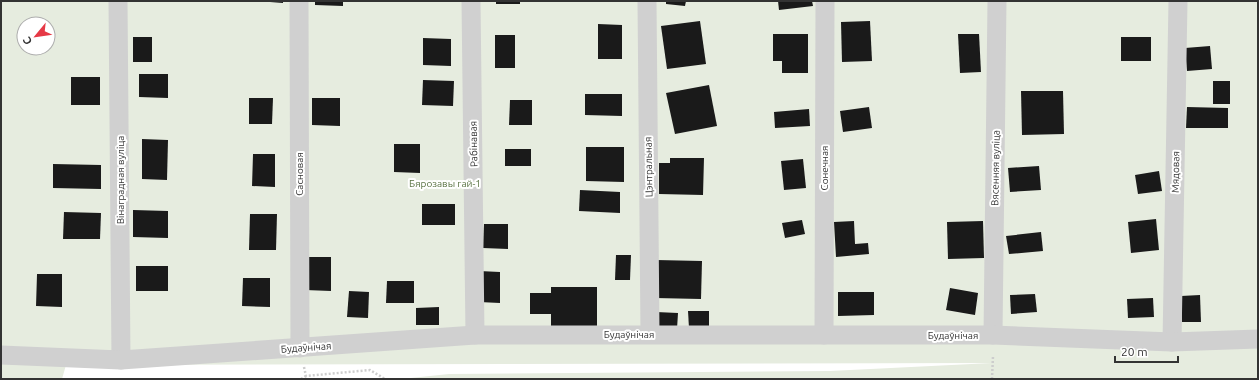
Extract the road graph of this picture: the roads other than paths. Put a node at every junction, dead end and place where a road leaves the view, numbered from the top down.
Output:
1 (118, 1) edge
2 (299, 1) edge
3 (471, 1) edge
4 (647, 1) edge
5 (825, 1) edge
6 (997, 1) edge
7 (1178, 1) edge
8 (650, 334) junction
9 (475, 335) junction
10 (824, 335) junction
11 (993, 335) junction
12 (1258, 339) edge
13 (1172, 342) junction
14 (300, 348) junction
15 (1, 355) edge
16 (121, 360) junction

1 - 16 street, Вінаградная вуліца
2 - 14 street, Сасновая
3 - 9 street, Рабінавая
4 - 8 street, Цэнтральная
5 - 10 street, Сонечная
6 - 11 street, Вясенняя вуліца
7 - 13 street, Мядовая
8 - 9 street, Будаўнічая
8 - 10 street, Будаўнічая
9 - 14 street, Будаўнічая
10 - 11 street, Будаўнічая
11 - 13 street, Будаўнічая
12 - 13 street, Будаўнічая
14 - 16 street, Будаўнічая
15 - 16 street, Будаўнічая

